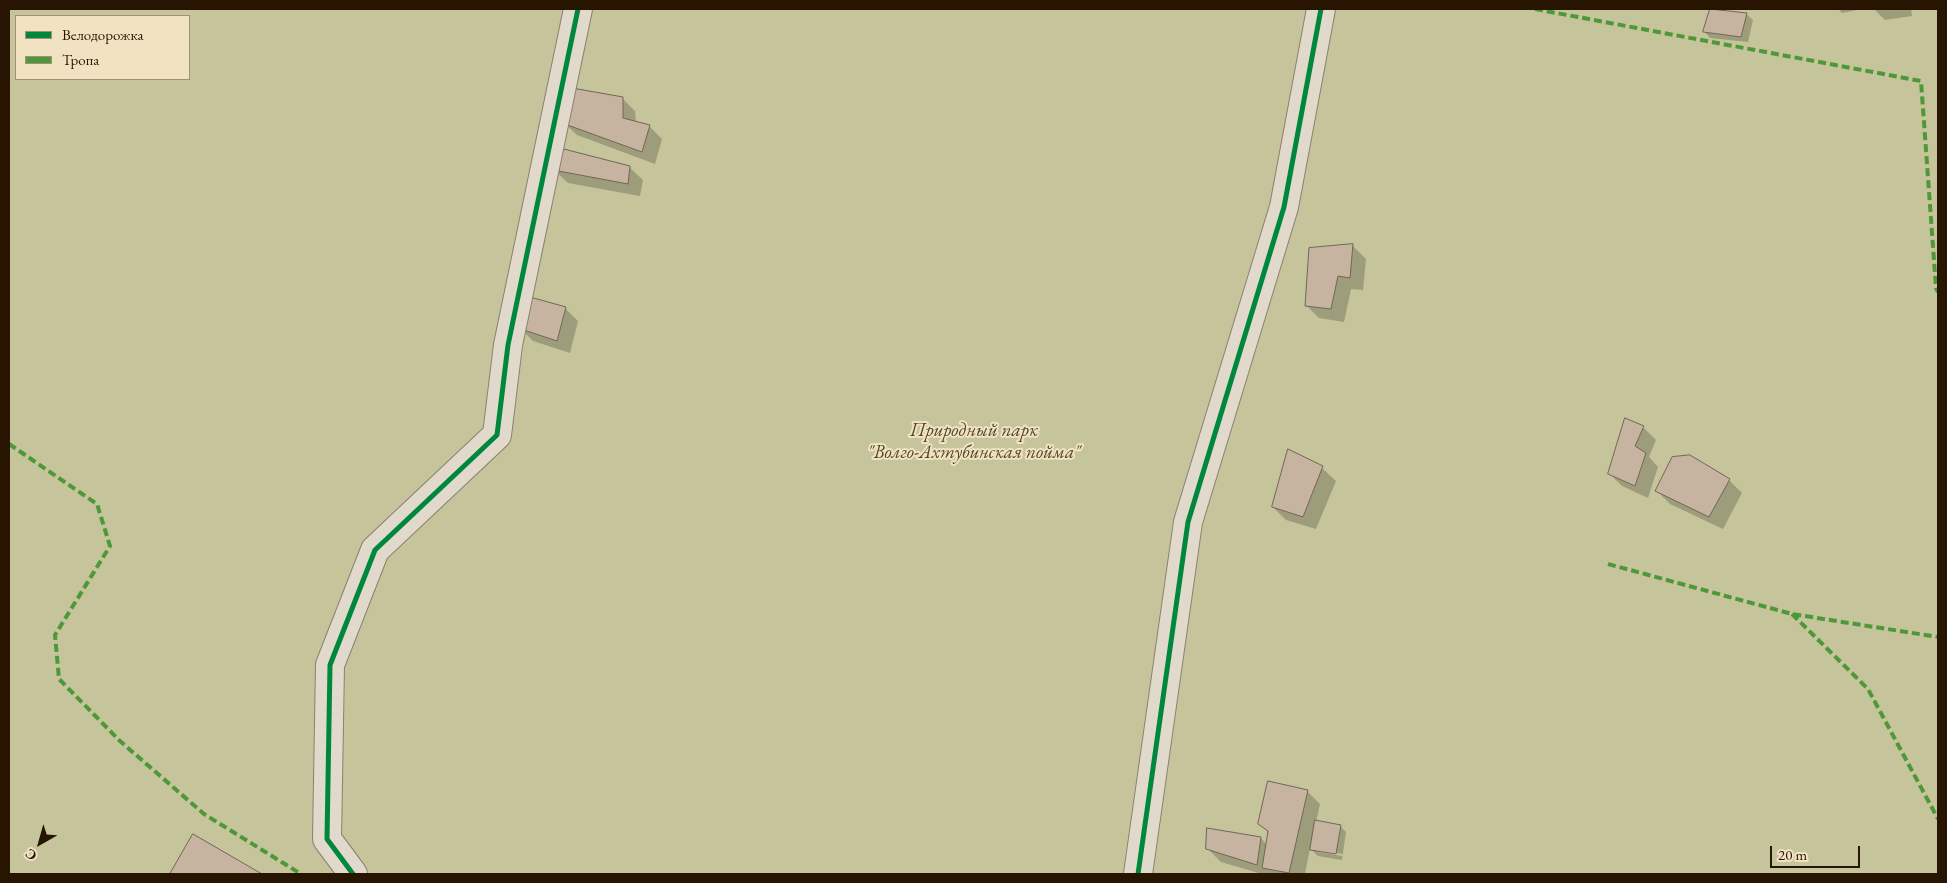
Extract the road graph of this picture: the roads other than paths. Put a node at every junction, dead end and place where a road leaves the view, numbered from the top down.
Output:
1 (578, 9) edge
2 (1321, 9) edge
3 (353, 874) edge
4 (1138, 874) edge

1 - 3 street
2 - 4 street

